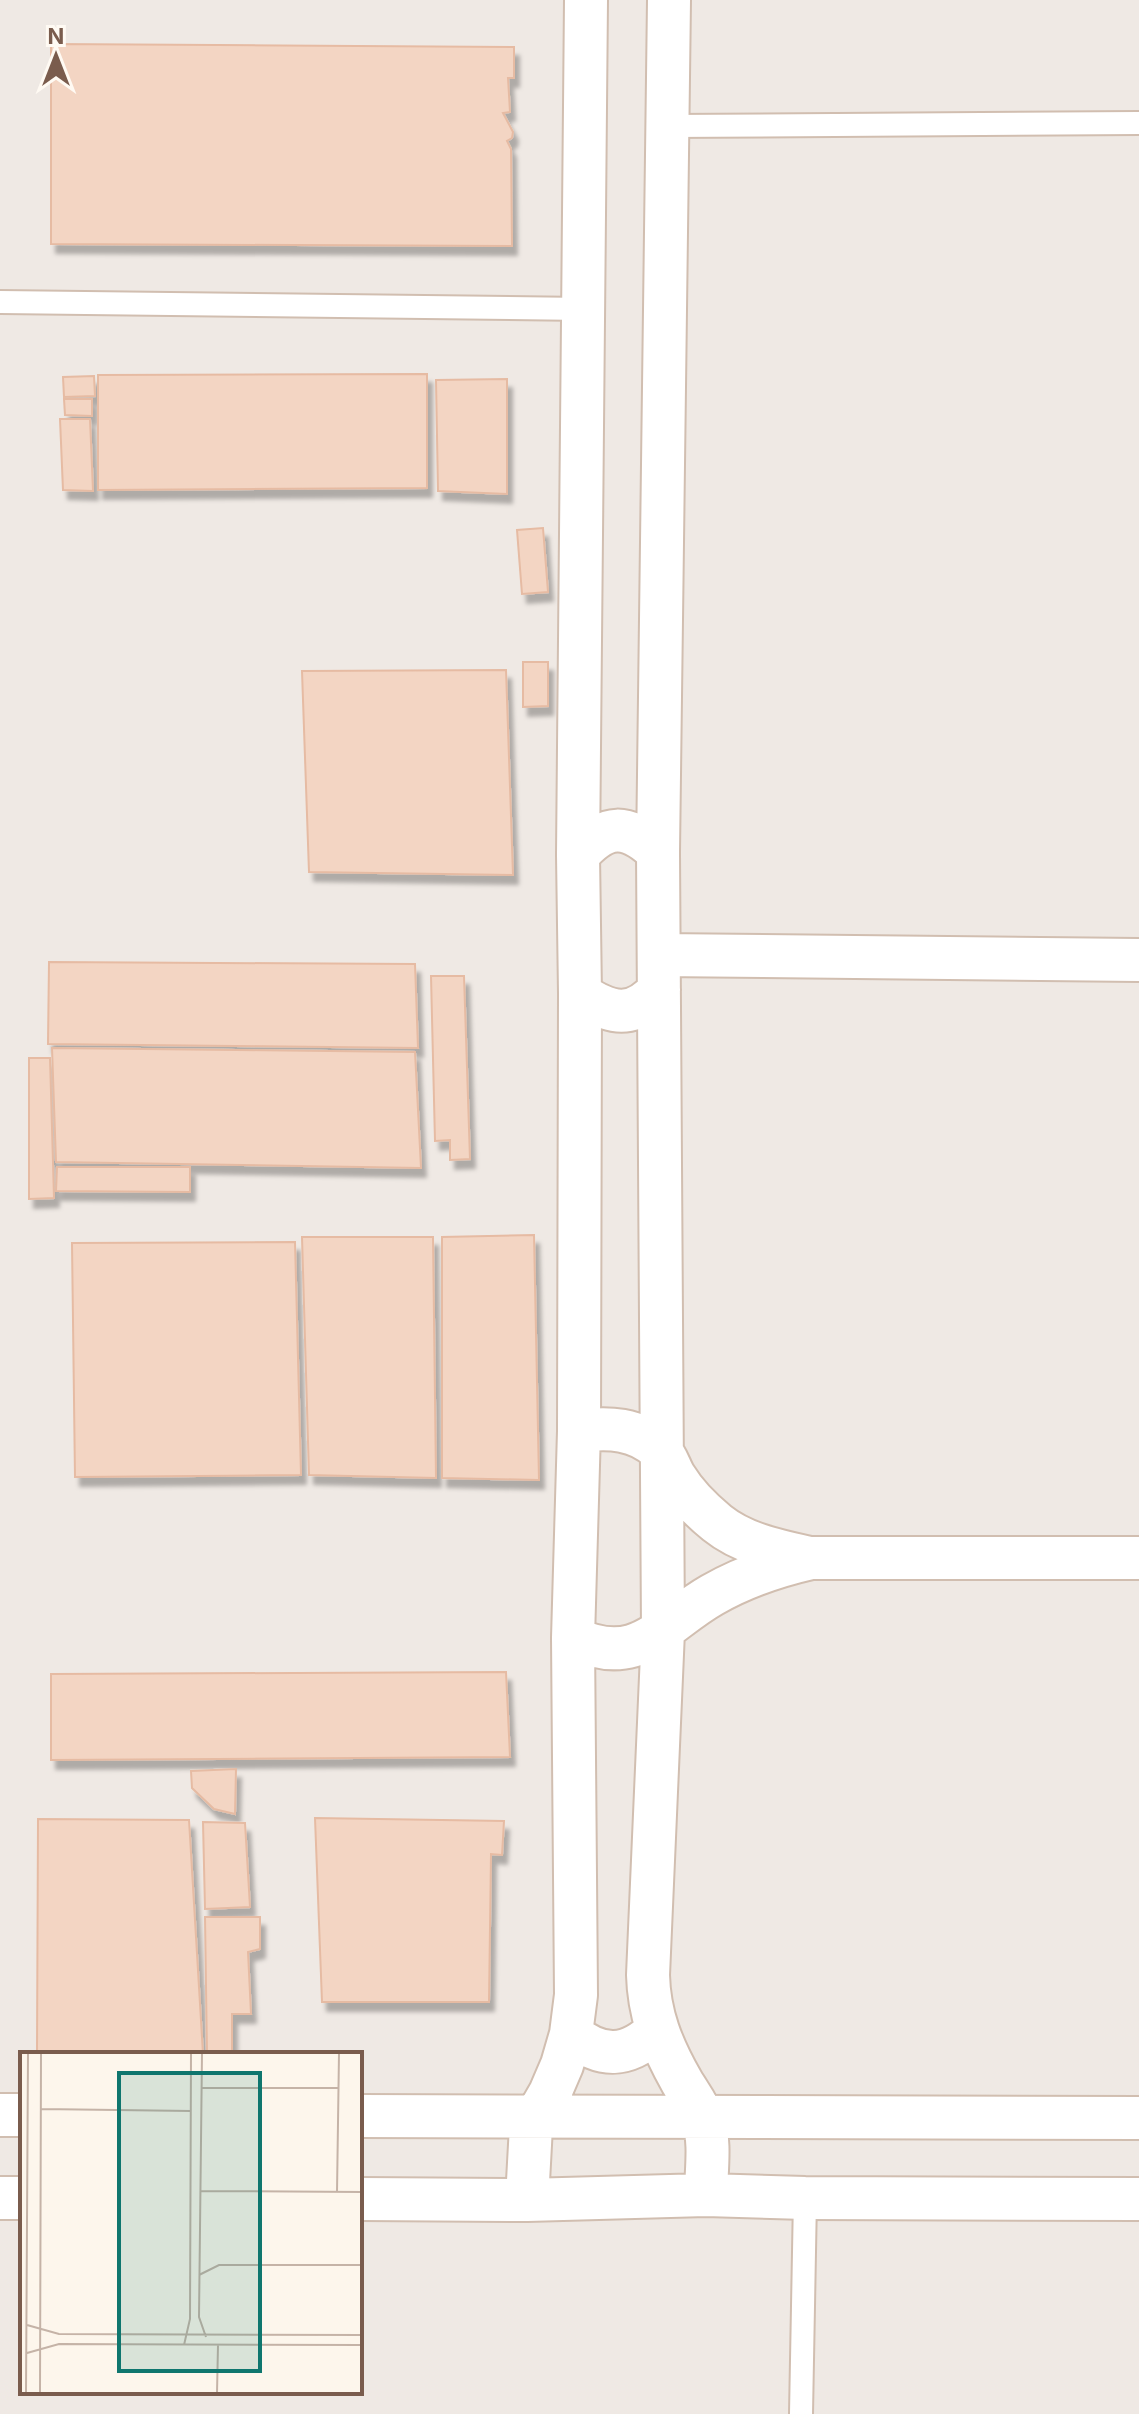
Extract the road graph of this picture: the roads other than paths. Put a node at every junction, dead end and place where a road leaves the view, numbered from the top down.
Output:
1 (586, 0) edge
2 (669, 0) edge
3 (1139, 123) edge
4 (668, 126) junction
5 (0, 302) edge
6 (585, 309) junction
7 (658, 852) junction
8 (578, 855) junction
9 (1139, 960) edge
10 (659, 973) junction
11 (580, 994) junction
12 (579, 1431) junction
13 (662, 1451) junction
14 (811, 1558) junction
15 (1139, 1558) edge
16 (663, 1631) junction
17 (573, 1638) junction
18 (656, 2031) junction
19 (571, 2034) junction
20 (362, 2116) edge
21 (535, 2116) junction
22 (703, 2117) junction
23 (1139, 2118) edge
24 (706, 2195) junction
25 (805, 2198) junction
26 (362, 2199) edge
27 (1139, 2199) edge
28 (527, 2200) junction
29 (801, 2414) edge

1 - 6 street
2 - 4 street
3 - 4 lane
4 - 7 street
5 - 6 lane
6 - 8 street
7 - 8 street
7 - 10 street
8 - 11 street
9 - 10 street
10 - 11 street
10 - 13 street
11 - 12 street
12 - 13 street
12 - 17 street
13 - 14 street
13 - 16 street
14 - 15 street
14 - 16 street
16 - 17 street
16 - 18 street
17 - 19 street
18 - 19 street
18 - 22 street
19 - 21 street
20 - 21 street
21 - 22 street
21 - 28 street
22 - 23 street
22 - 24 street
24 - 25 street
24 - 28 street
25 - 27 street
25 - 29 lane
26 - 28 street

